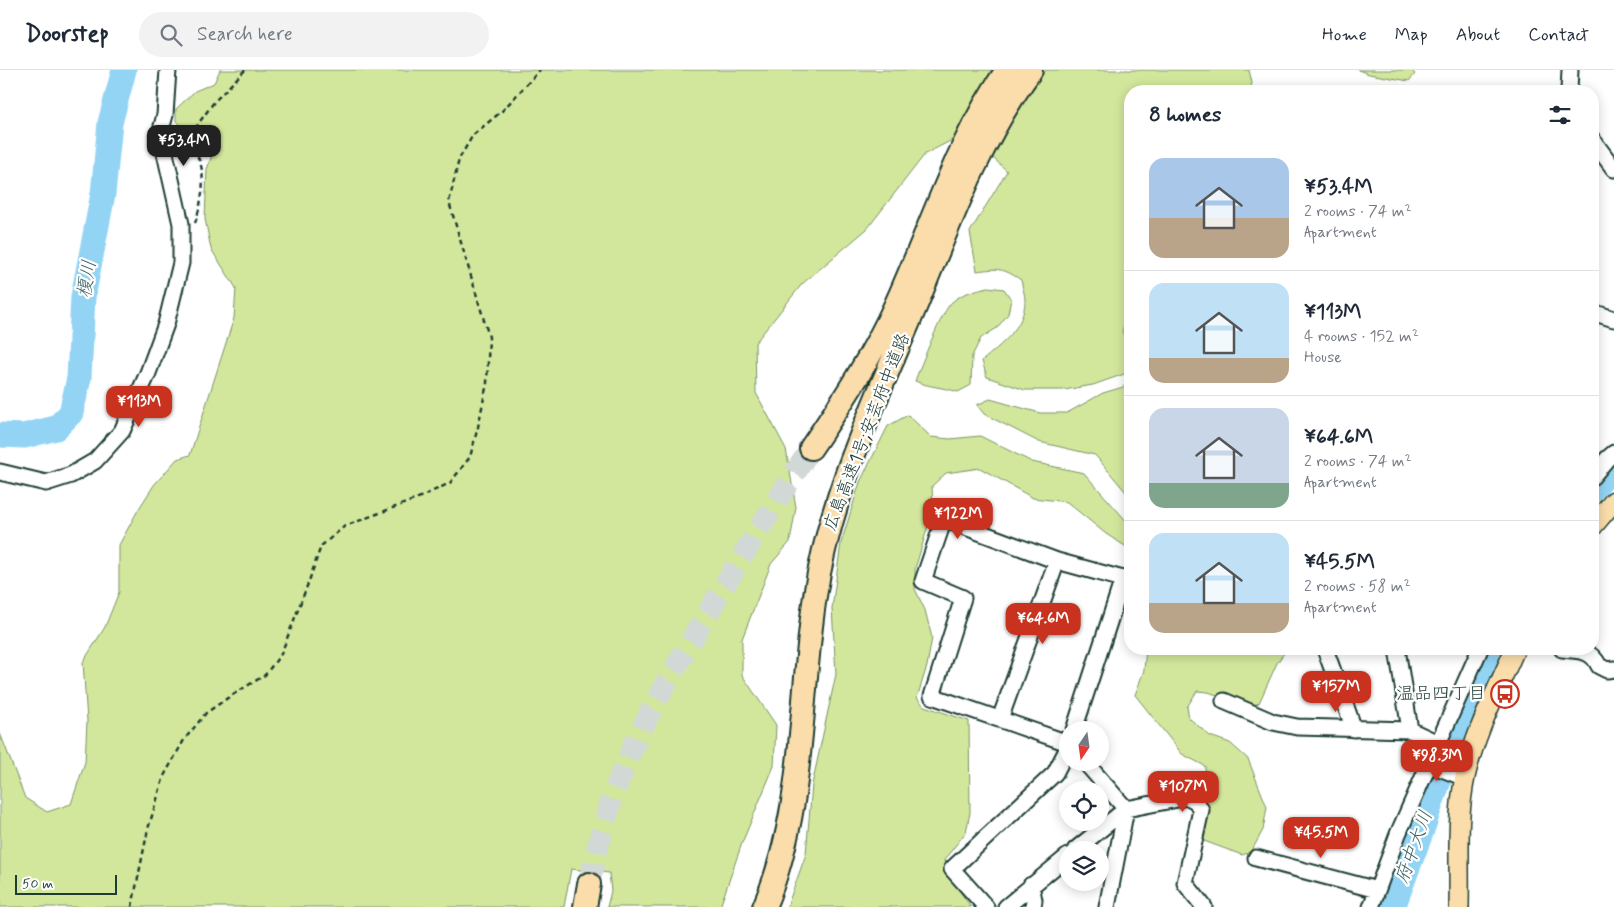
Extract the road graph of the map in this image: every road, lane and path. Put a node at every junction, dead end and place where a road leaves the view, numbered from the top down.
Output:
1 (168, 70) edge
2 (245, 70) edge
3 (540, 70) edge
4 (1006, 70) edge
5 (1031, 70) edge
6 (1570, 70) edge
7 (1569, 85) edge
8 (1599, 152) edge
9 (1614, 169) edge
10 (962, 171) junction
11 (193, 230) dead end
12 (1599, 314) edge
13 (1614, 319) edge
14 (811, 448) tunnel mouth
15 (1614, 453) edge
16 (1599, 469) edge
17 (0, 472) edge
18 (1614, 501) edge
19 (1599, 519) edge
20 (1057, 561) junction
21 (1327, 655) edge
22 (1398, 655) edge
23 (1477, 655) edge
24 (1512, 655) edge
25 (1592, 655) edge
26 (1614, 669) edge
27 (1224, 701) dead end
28 (1000, 719) junction
29 (1077, 721) edge
30 (1354, 729) junction
31 (1410, 730) junction
32 (1059, 740) edge
33 (1438, 743) junction
34 (1428, 764) junction
35 (1059, 765) edge
36 (1093, 771) edge
37 (1465, 778) junction
38 (1126, 809) junction
39 (1086, 841) edge
40 (1256, 858) dead end
41 (1059, 863) edge
42 (589, 884) tunnel mouth
43 (1031, 885) junction
44 (1378, 890) junction
45 (132, 907) edge
46 (585, 907) edge
47 (764, 907) edge
48 (986, 907) edge
49 (1006, 907) edge
50 (1033, 907) edge
51 (1107, 907) edge
52 (1204, 907) edge
53 (1371, 907) edge
54 (1459, 907) edge

1 - 17 street
2 - 11 path
3 - 45 path
4 - 10 highway, 広島高速1号;安芸府中道路
5 - 10 highway, 広島高速1号;安芸府中道路
6 - 7 street
8 - 9 street
10 - 14 highway, 広島高速1号;安芸府中道路
10 - 47 highway, 広島高速1号;安芸府中道路
12 - 13 street
15 - 16 street
18 - 19 main road
20 - 28 street
20 - 28 street
20 - 29 street
21 - 30 street
22 - 31 street
23 - 33 street
24 - 37 main road
25 - 26 street
27 - 30 street
28 - 32 street
30 - 31 street
31 - 33 street
33 - 34 street
34 - 37 street
34 - 44 street
35 - 48 street
36 - 38 street
37 - 54 main road
38 - 39 street
38 - 51 street
38 - 52 street
40 - 44 street
41 - 43 street
42 - 46 highway
43 - 49 street
43 - 50 street
44 - 53 street

